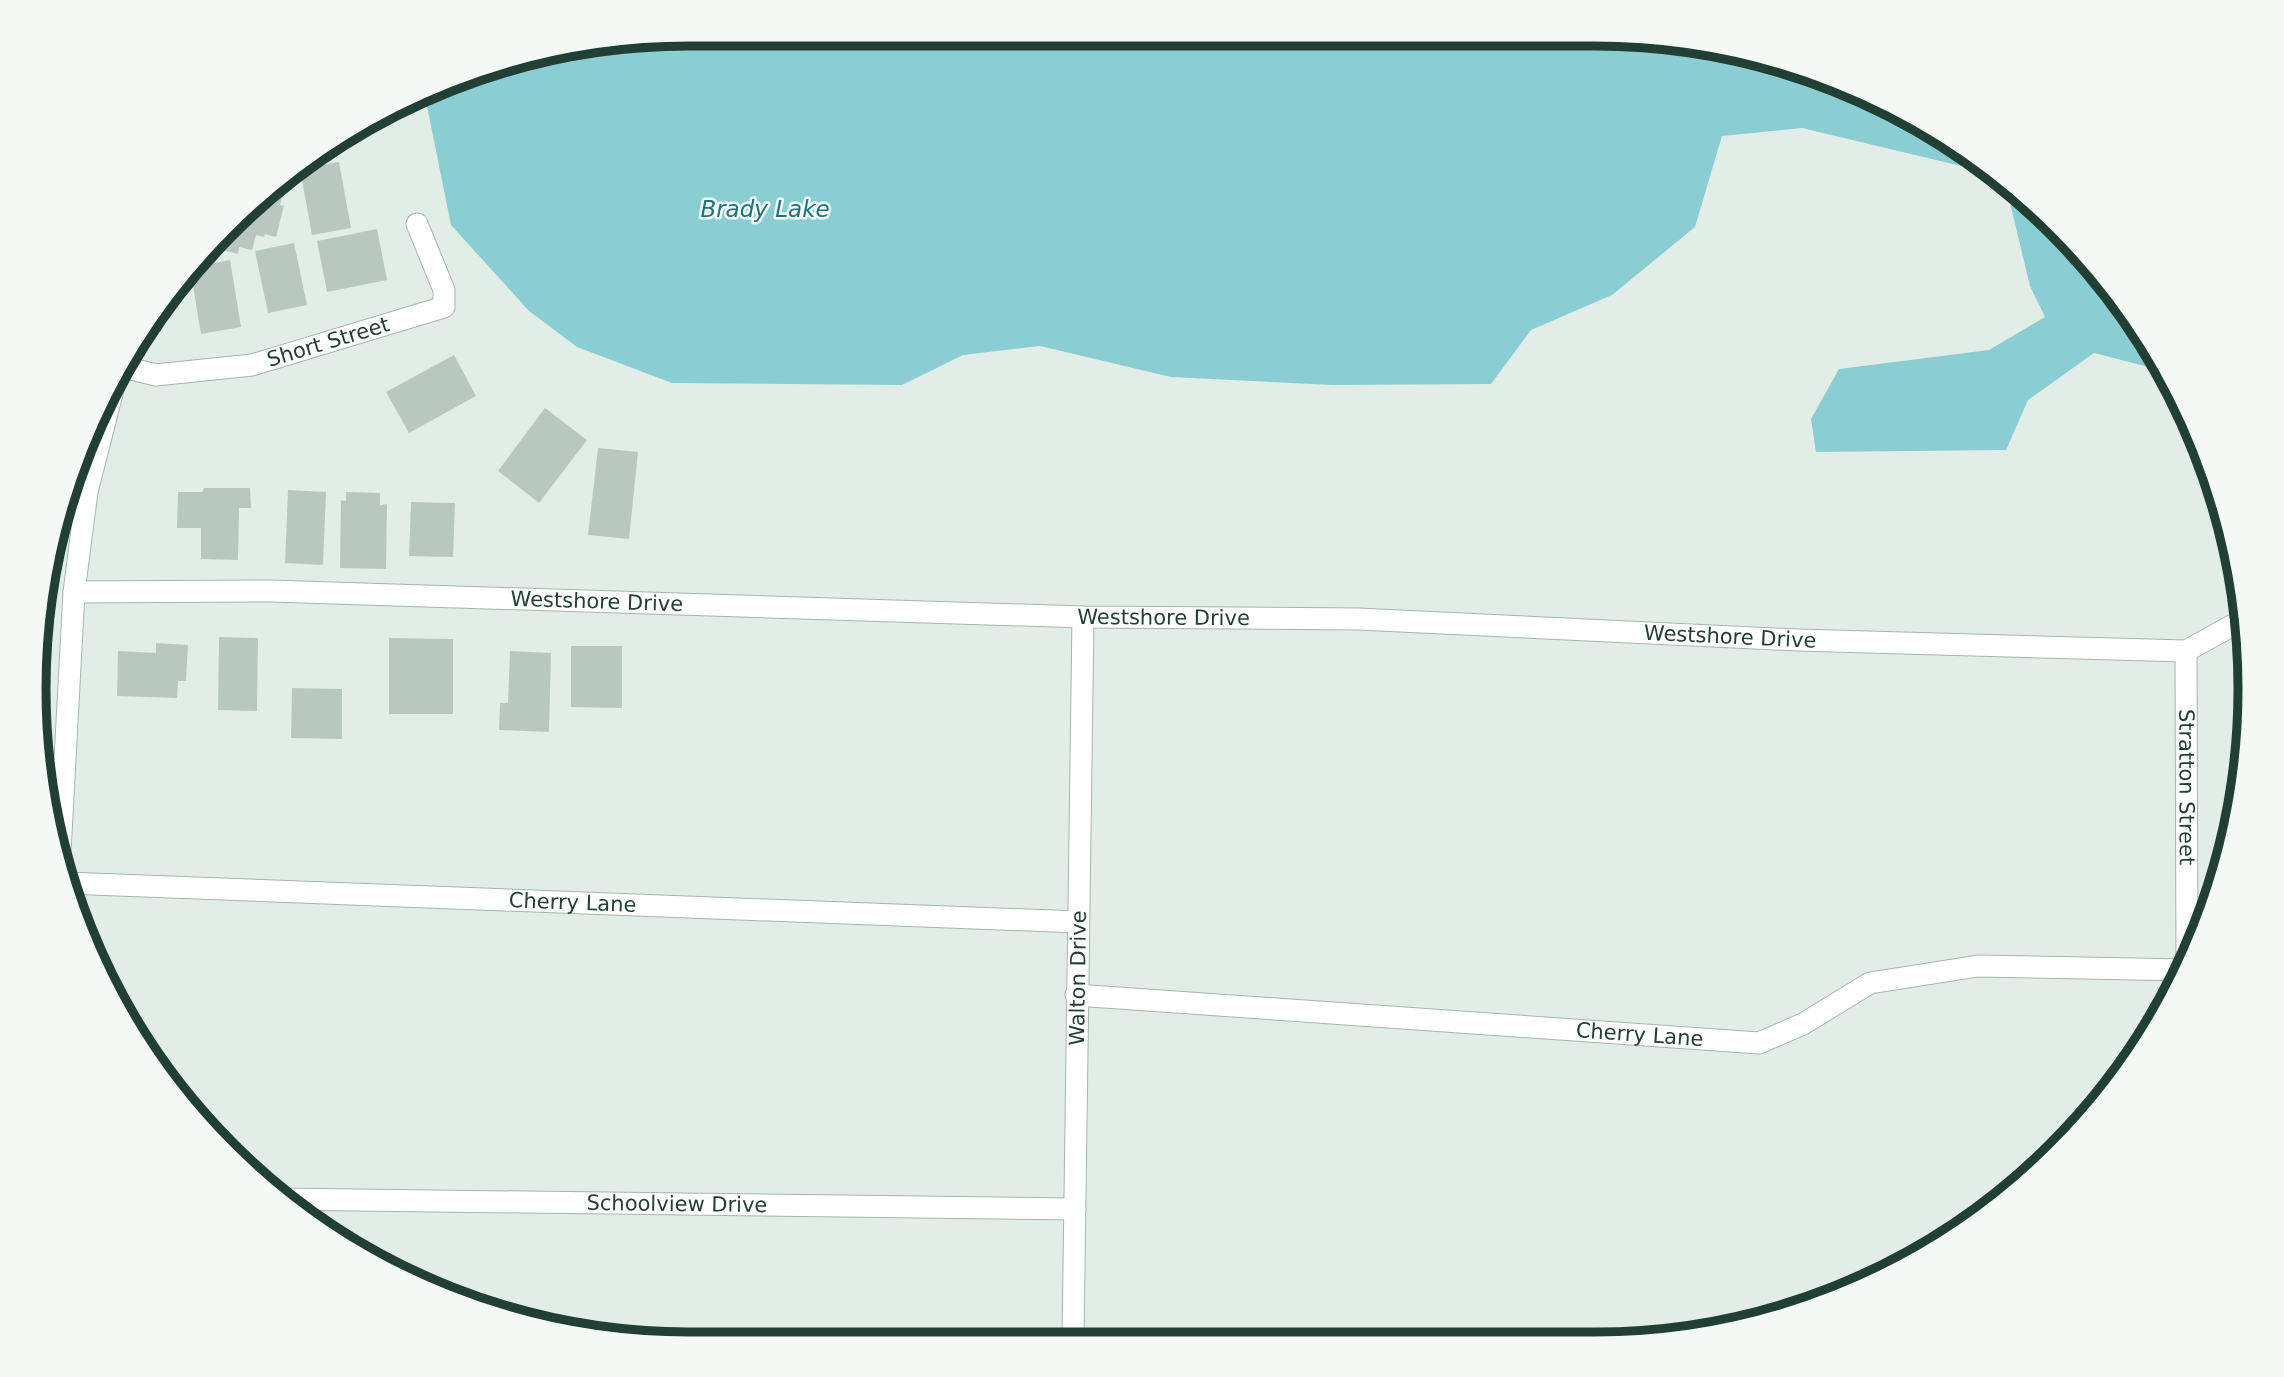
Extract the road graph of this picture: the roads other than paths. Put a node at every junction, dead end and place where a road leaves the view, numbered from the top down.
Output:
1 (416, 223) dead end
2 (131, 369) edge
3 (106, 416) edge
4 (74, 592) junction
5 (1083, 617) junction
6 (2235, 624) edge
7 (2186, 651) junction
8 (61, 829) edge
9 (76, 883) edge
10 (1078, 922) junction
11 (2187, 942) edge
12 (2174, 969) edge
13 (1076, 995) junction
14 (297, 1199) edge
15 (1075, 1209) junction
16 (1073, 1332) edge

1 - 2 street, Short Street
3 - 4 street
4 - 5 street, Westshore Drive
4 - 8 street
5 - 7 street, Westshore Drive
5 - 10 street, Walton Drive
6 - 7 street
7 - 11 street, Stratton Street
9 - 10 street, Cherry Lane
10 - 13 street, Walton Drive
12 - 13 street, Cherry Lane
13 - 15 street, Walton Drive
14 - 15 street, Schoolview Drive
15 - 16 street, Walton Drive

